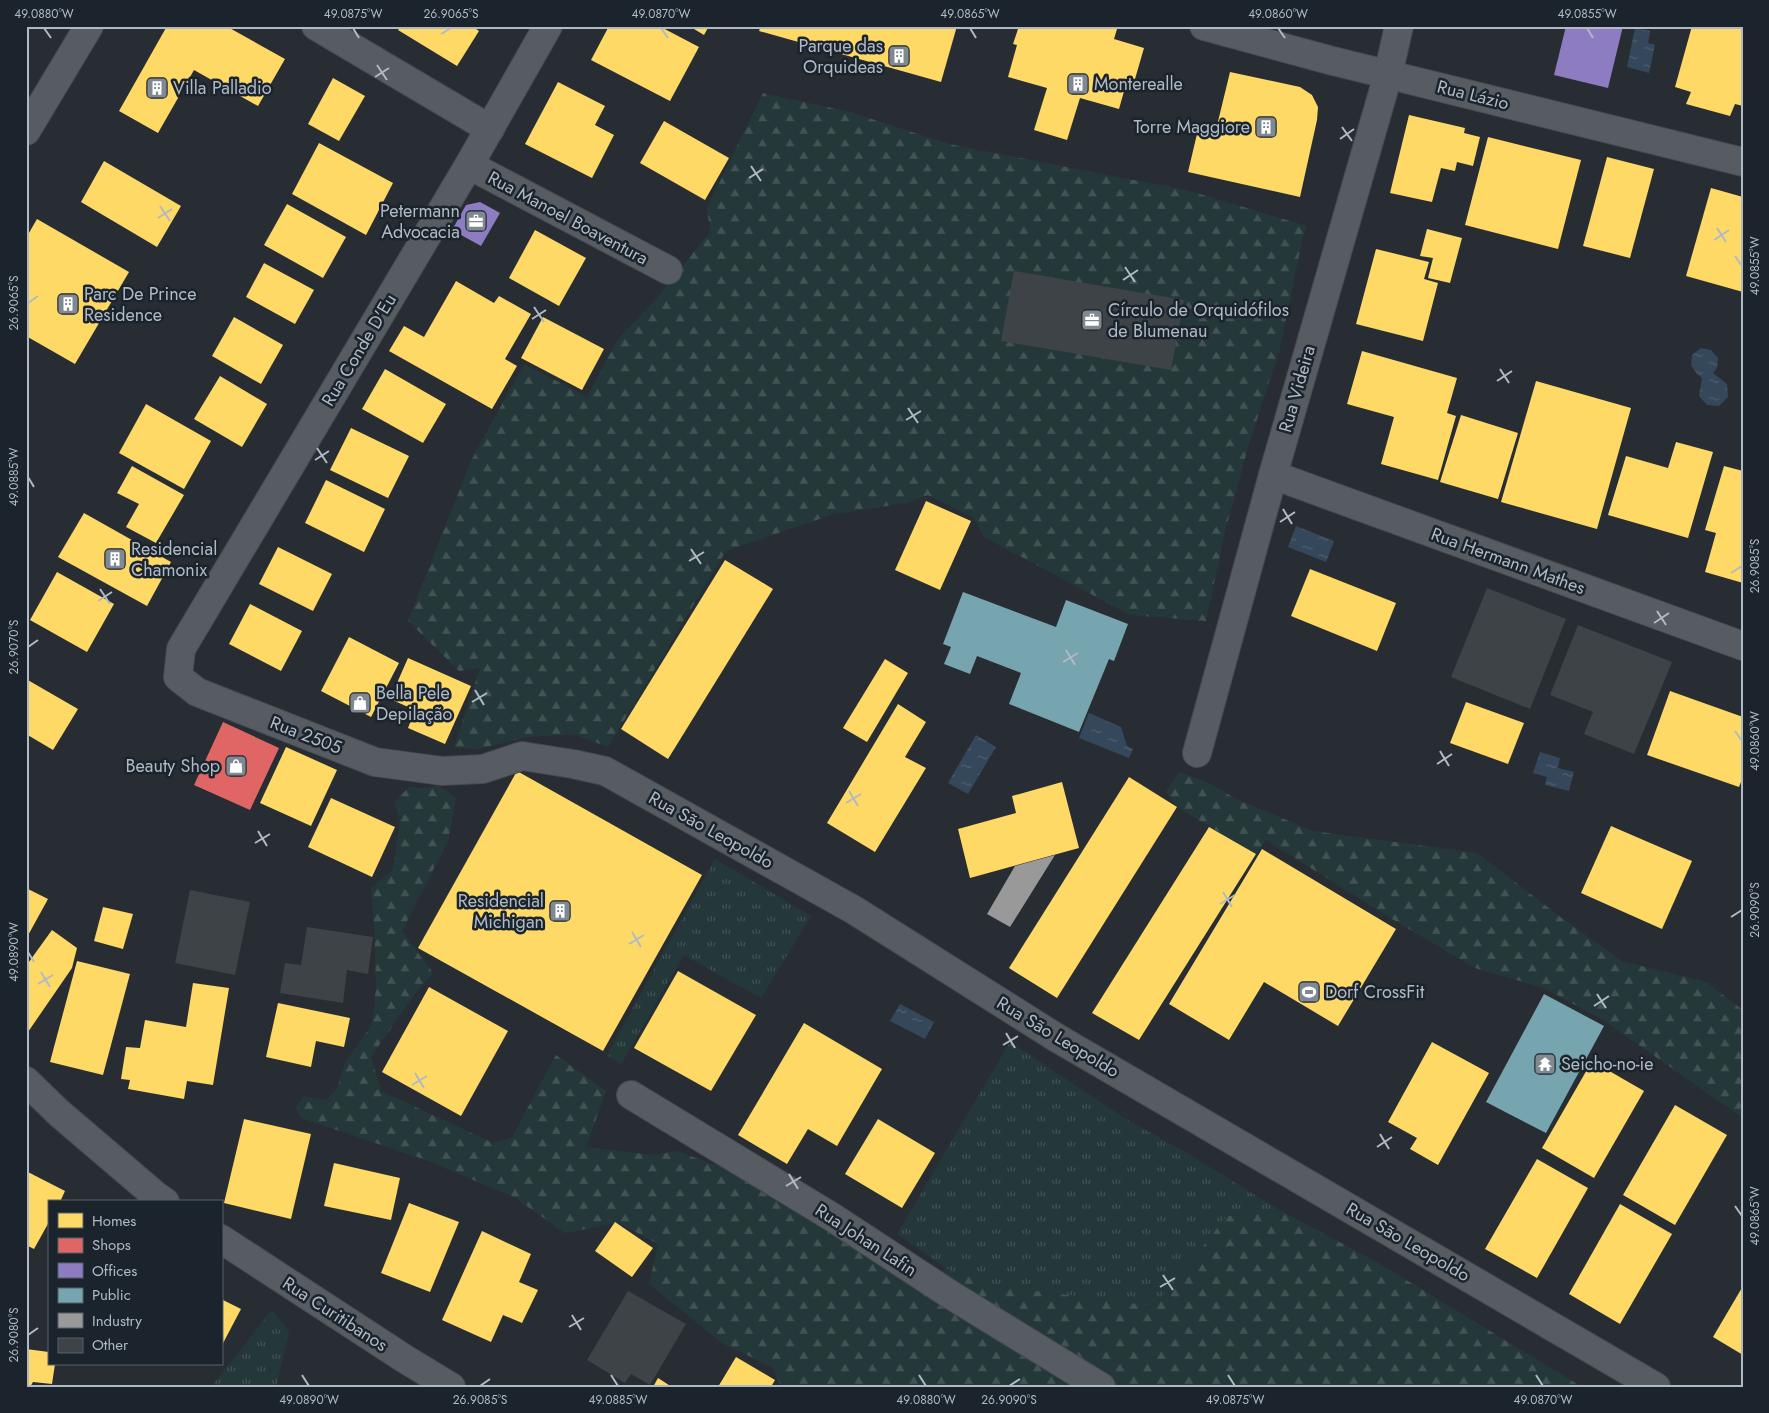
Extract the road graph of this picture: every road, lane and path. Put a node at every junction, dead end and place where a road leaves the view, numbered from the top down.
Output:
1 (88, 26) edge
2 (316, 26) edge
3 (548, 26) edge
4 (1204, 26) edge
5 (1399, 26) edge
6 (1388, 75) junction
7 (490, 129) junction
8 (26, 131) edge
9 (1743, 162) edge
10 (469, 165) junction
11 (668, 270) dead end
12 (1273, 475) junction
13 (1743, 646) edge
14 (178, 677) joint
15 (1197, 752) dead end
16 (442, 771) joint
17 (26, 1082) edge
18 (631, 1095) dead end
19 (162, 1200) edge
20 (222, 1240) edge
21 (451, 1387) edge
22 (1101, 1387) edge
23 (1656, 1387) edge

1 - 8 street
2 - 7 street
3 - 7 street, Rua Conde D'Eu
4 - 6 street, Rua Lázio
5 - 6 street, Rua Videira
6 - 9 street, Rua Lázio
6 - 12 street, Rua Videira
7 - 10 street, Rua Conde D'Eu
10 - 11 street, Rua Manoel Boaventura
10 - 14 street, Rua Conde D'Eu
12 - 13 street, Rua Hermann Mathes
12 - 15 street, Rua Videira
14 - 16 street, Rua 2505
16 - 23 street, Rua São Leopoldo
17 - 19 street
18 - 22 street, Rua Johan Lafin
20 - 21 street, Rua Curitibanos

